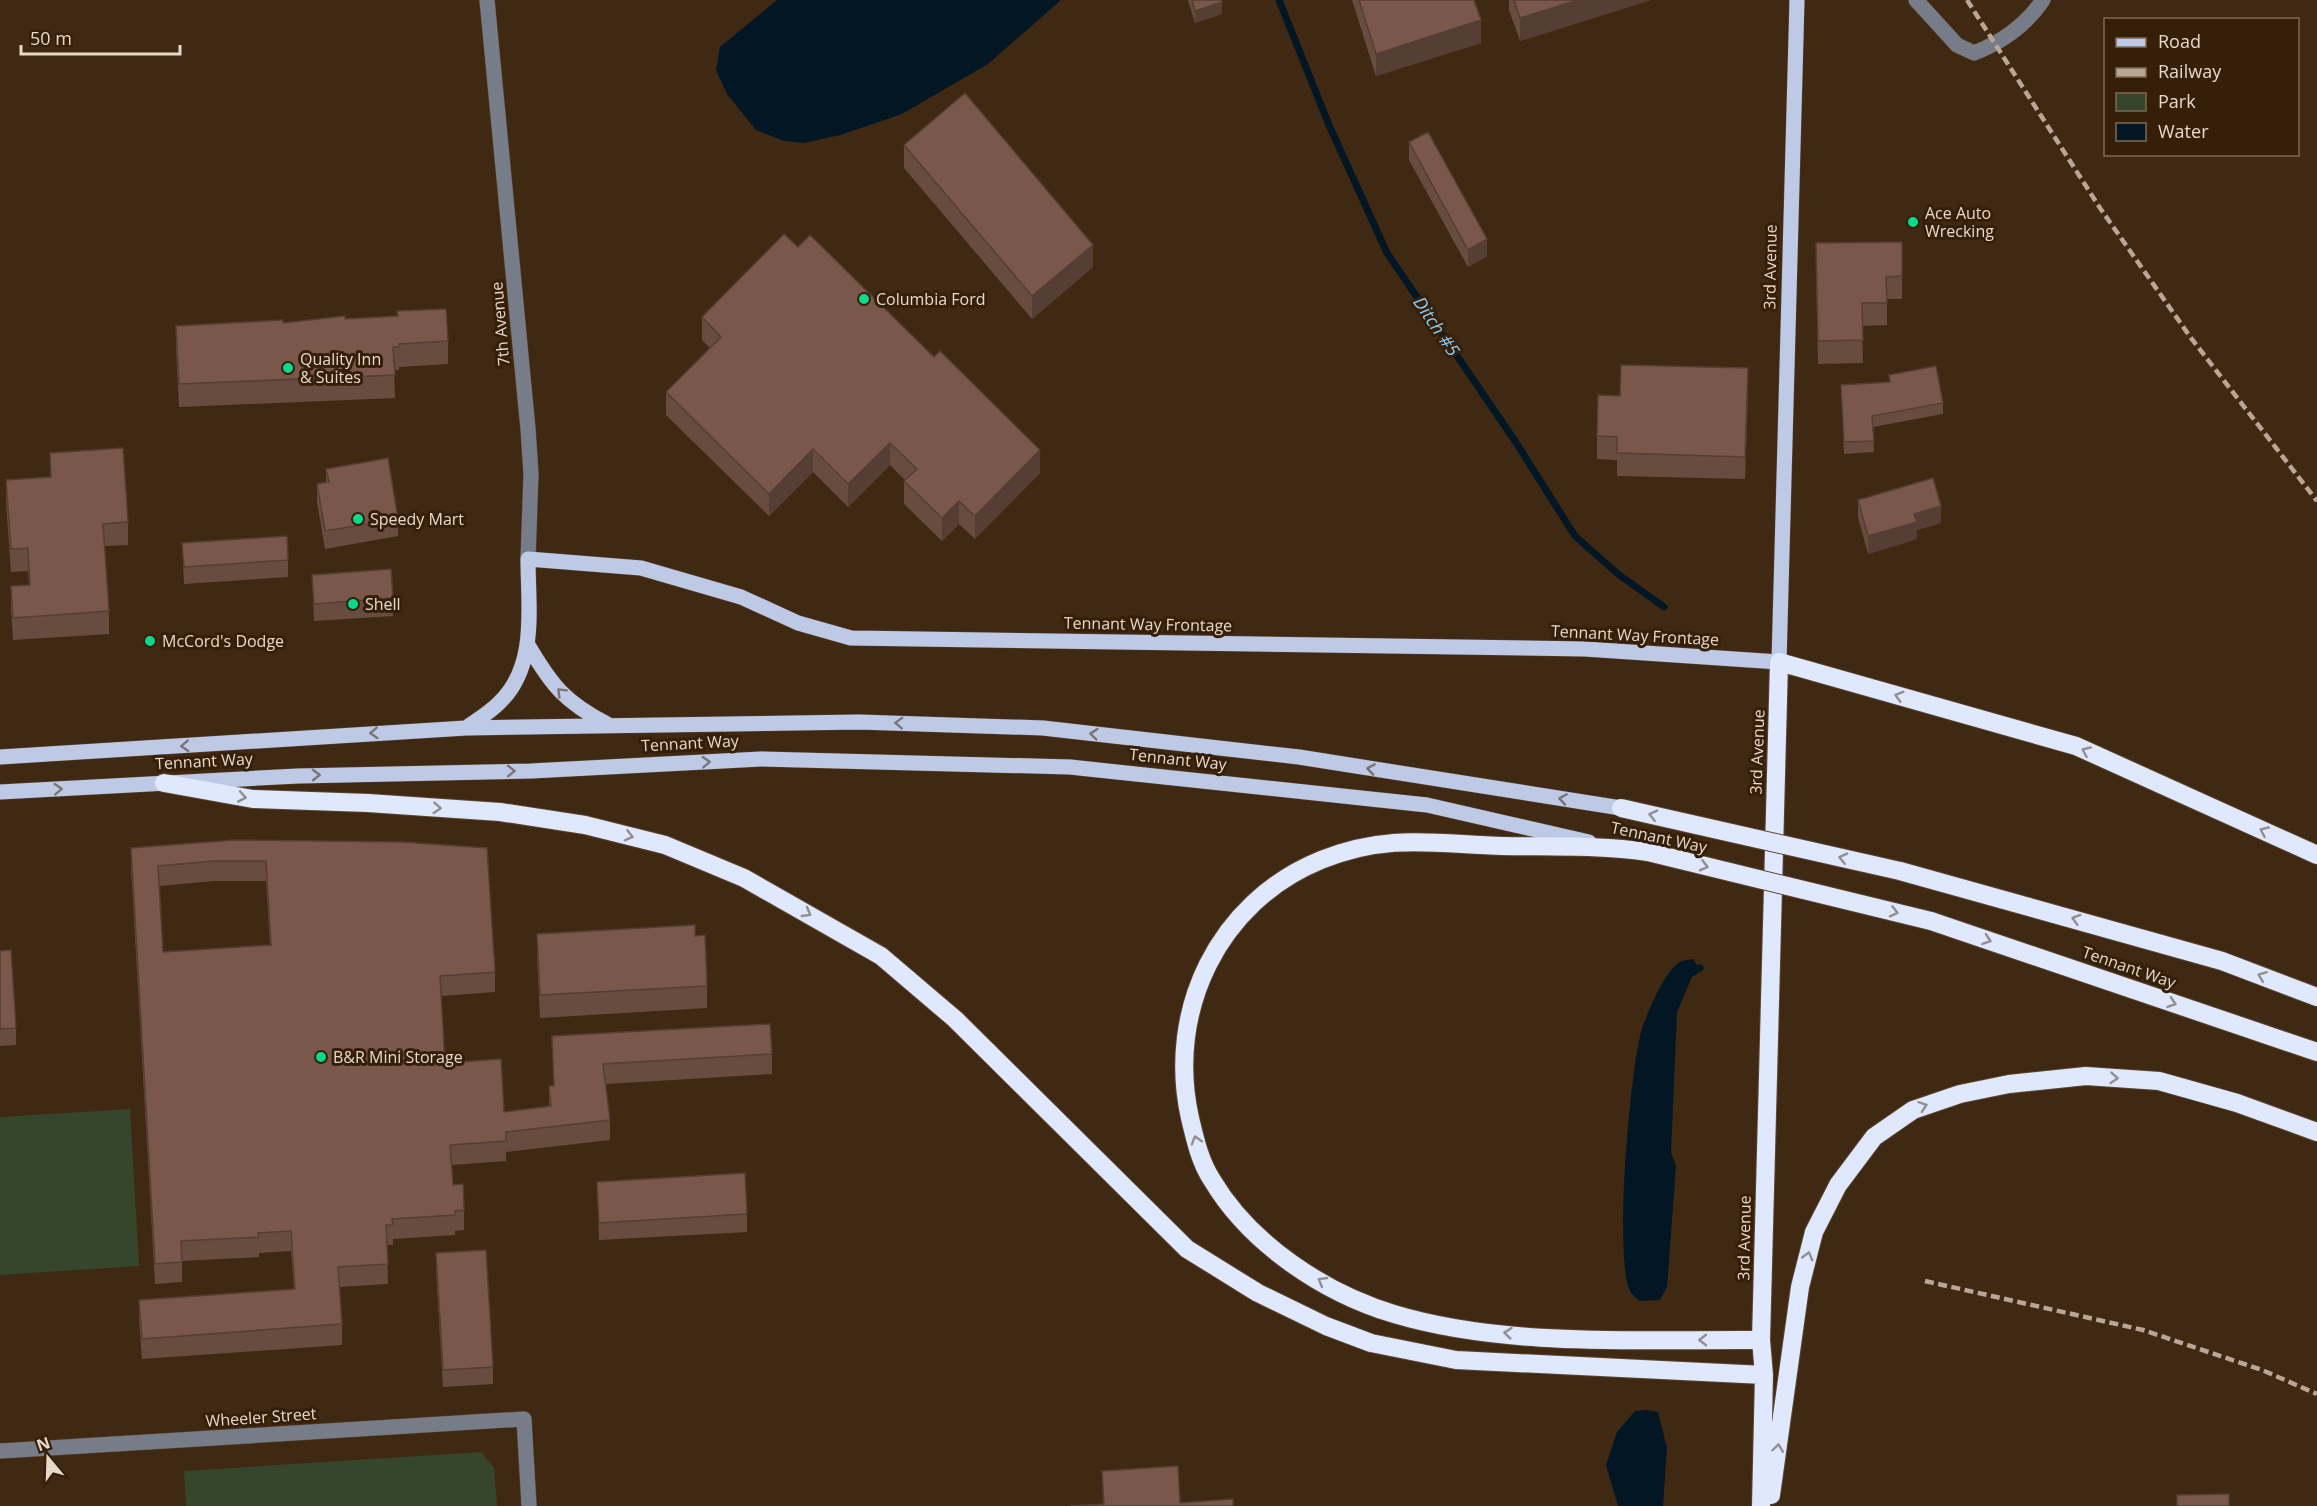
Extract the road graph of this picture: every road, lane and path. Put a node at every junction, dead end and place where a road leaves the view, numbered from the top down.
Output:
1 (487, 0) edge
2 (1797, 0) edge
3 (1916, 0) edge
4 (2043, 0) edge
5 (528, 559) junction
6 (528, 645) junction
7 (1779, 662) junction
8 (608, 724) junction
9 (466, 728) junction
10 (0, 757) edge
11 (164, 783) junction
12 (0, 792) edge
13 (1621, 808) joint
14 (1605, 846) junction
15 (2317, 855) edge
16 (2317, 997) edge
17 (2317, 1052) edge
18 (2317, 1132) edge
19 (1761, 1340) junction
20 (1764, 1375) junction
21 (0, 1450) edge
22 (529, 1506) edge
23 (1761, 1506) edge
24 (1770, 1506) edge

1 - 5 street, 7th Avenue
2 - 7 main road, 3rd Avenue
3 - 4 street
5 - 6 main road, 7th Avenue
5 - 7 main road, Tennant Way Frontage
8 -> 6 main road
6 - 9 main road
15 -> 7 highway
7 - 19 highway, 3rd Avenue
8 - 9 main road, Tennant Way
13 -> 8 main road, Tennant Way
9 -> 10 main road, Tennant Way
12 -> 11 main road, Tennant Way
11 -> 14 main road, Tennant Way
11 -> 20 highway
16 -> 13 highway, Tennant Way, bridge
14 -> 17 highway, Tennant Way, bridge
19 -> 14 highway
24 -> 18 highway
19 - 20 highway, 3rd Avenue
20 - 23 highway, 3rd Avenue
21 - 22 street, Wheeler Street

